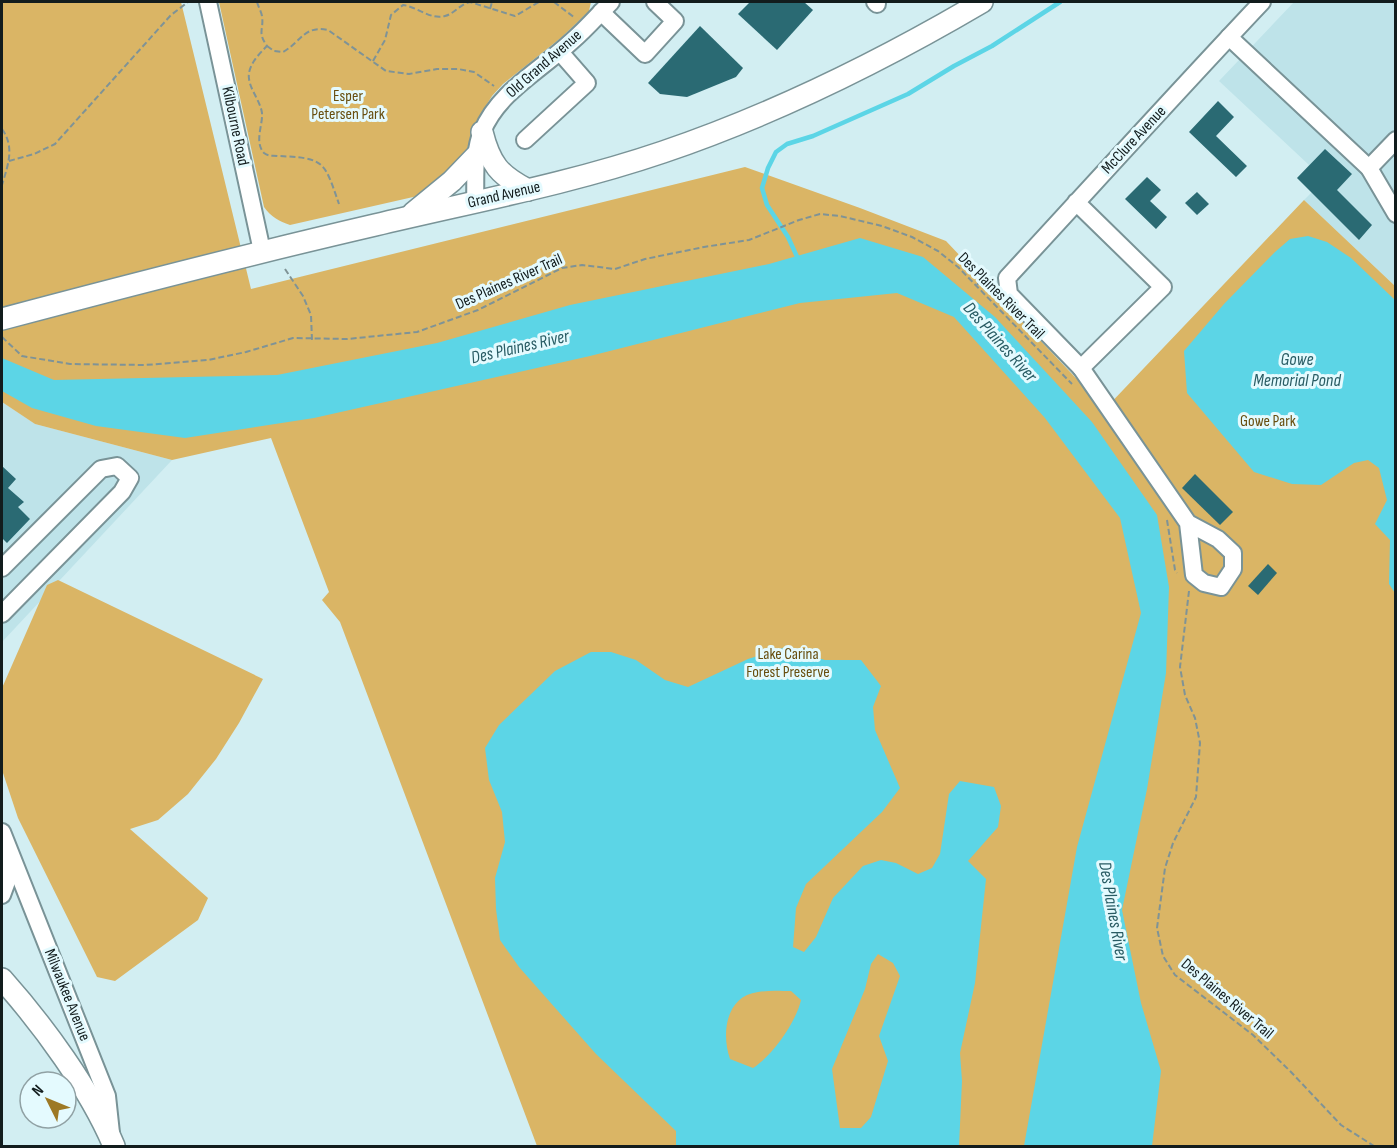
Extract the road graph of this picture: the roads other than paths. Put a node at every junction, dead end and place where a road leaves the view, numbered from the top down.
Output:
1 (208, 2) edge
2 (655, 2) edge
3 (982, 2) edge
4 (1262, 2) edge
5 (606, 7) edge
6 (1229, 37) junction
7 (560, 52) junction
8 (482, 132) junction
9 (525, 140) dead end
10 (1395, 140) edge
11 (476, 156) junction
12 (1369, 168) junction
13 (528, 190) junction
14 (475, 201) junction
15 (1076, 202) junction
16 (1395, 214) edge
17 (408, 217) junction
18 (262, 251) junction
19 (8, 317) edge
20 (1081, 368) junction
21 (1188, 523) dead end
22 (2, 568) edge
23 (2, 614) edge
24 (2, 832) edge
25 (9, 851) junction
26 (2, 895) edge
27 (2, 979) edge
28 (113, 1145) edge

1 - 18 street, Kilbourne Road
2 - 5 street
3 - 13 main road, Grand Avenue
4 - 6 street, McClure Avenue
5 - 7 street, Old Grand Avenue
6 - 12 street
6 - 15 street, McClure Avenue
7 - 8 street, Old Grand Avenue
7 - 9 street
8 - 11 street, Old Grand Avenue
8 - 13 main road
10 - 12 street
11 - 14 street, Old Grand Avenue
11 - 17 main road
12 - 16 street
13 - 14 main road, Grand Avenue
14 - 17 main road, Grand Avenue
15 - 20 street, McClure Avenue
15 - 20 street
17 - 18 main road, Grand Avenue
18 - 19 main road, Grand Avenue
20 - 21 street
22 - 23 street
24 - 25 street, Milwaukee Avenue
25 - 26 street, Milwaukee Avenue
25 - 28 street, Milwaukee Avenue
27 - 28 main road

